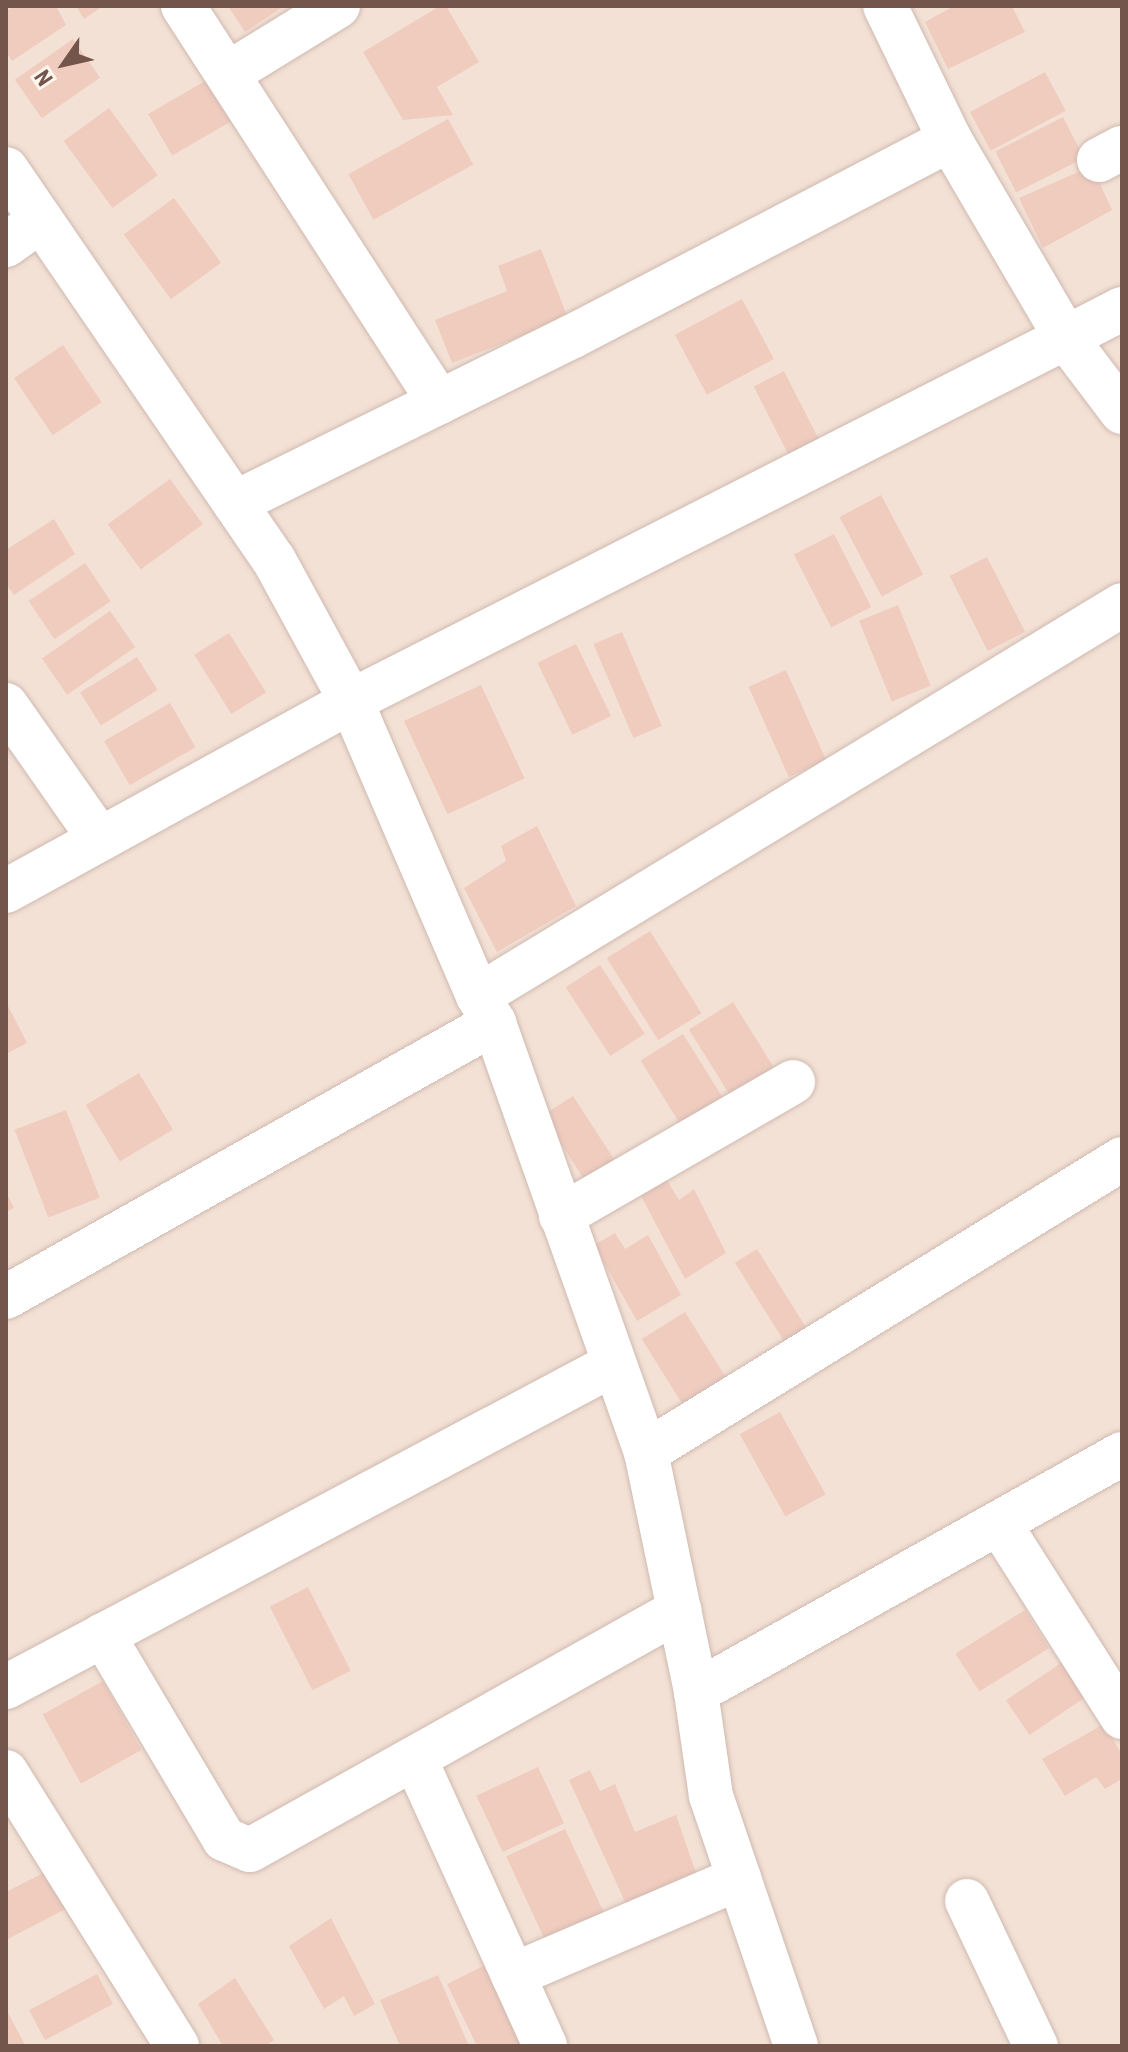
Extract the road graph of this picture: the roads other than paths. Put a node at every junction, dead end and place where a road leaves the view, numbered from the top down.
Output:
1 (183, 6) edge
2 (338, 6) edge
3 (885, 6) edge
4 (229, 73) junction
5 (950, 140) junction
6 (6, 169) edge
7 (41, 220) junction
8 (6, 245) edge
9 (1122, 309) edge
10 (1066, 338) junction
11 (439, 402) junction
12 (1122, 412) edge
13 (235, 503) junction
14 (1122, 605) edge
15 (351, 701) junction
16 (6, 705) edge
17 (100, 839) junction
18 (6, 891) edge
19 (486, 1009) junction
20 (793, 1082) dead end
21 (1122, 1159) edge
22 (561, 1216) junction
23 (6, 1297) edge
24 (612, 1365) junction
25 (646, 1452) junction
26 (1122, 1454) edge
27 (999, 1523) junction
28 (680, 1610) junction
29 (103, 1635) junction
30 (6, 1687) edge
31 (696, 1692) junction
32 (1122, 1717) edge
33 (416, 1761) junction
34 (6, 1772) edge
35 (739, 1878) junction
36 (967, 1901) dead end
37 (513, 1975) junction
38 (177, 2046) edge
39 (545, 2046) edge
40 (796, 2046) edge
41 (1036, 2046) edge

1 - 4 street
2 - 4 street
3 - 5 street
4 - 11 street
5 - 10 street
5 - 11 street
6 - 7 street
7 - 8 street
7 - 13 street
9 - 10 street
10 - 12 street
10 - 15 street
11 - 13 street
13 - 15 street
14 - 19 street
15 - 17 street
15 - 19 street
16 - 17 street
17 - 18 street
19 - 22 street
19 - 23 street
20 - 22 street
21 - 25 street
22 - 24 street
24 - 25 street
24 - 29 street
25 - 28 street
26 - 27 street
27 - 31 street
27 - 32 street
28 - 31 street
28 - 33 street
29 - 30 street
29 - 33 street
31 - 35 street
33 - 37 street
34 - 38 street
35 - 37 street
35 - 40 street
36 - 41 street
37 - 39 street

